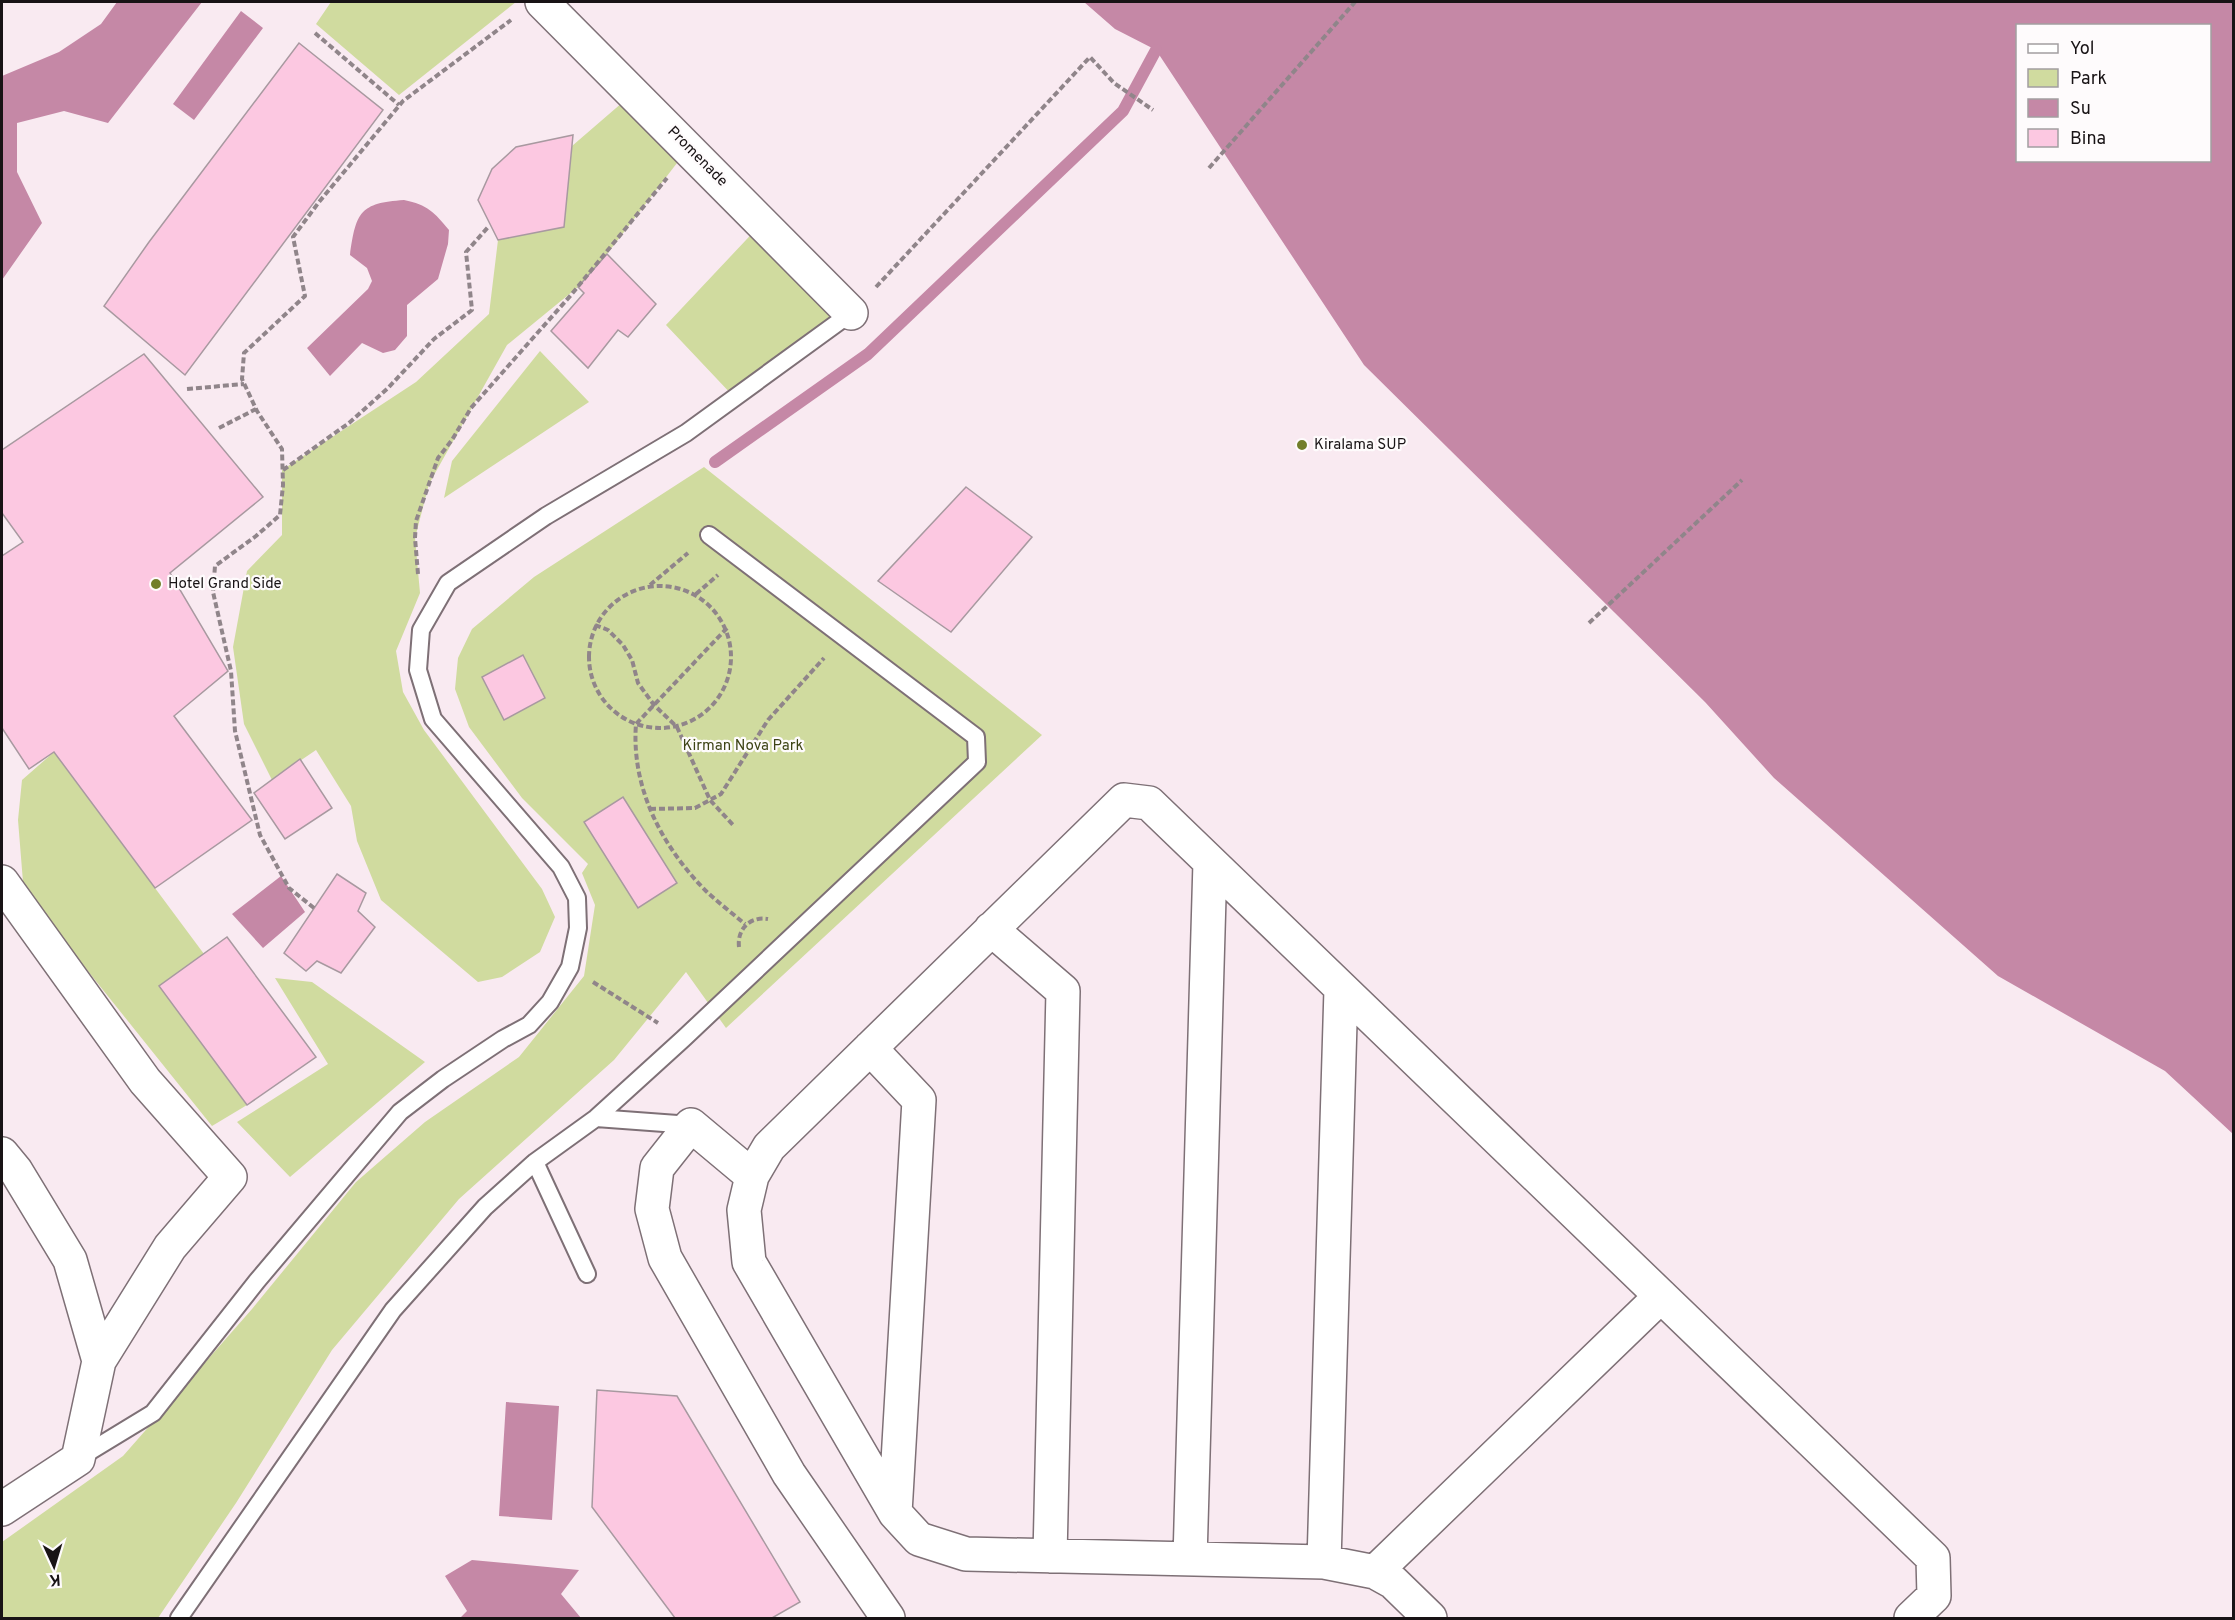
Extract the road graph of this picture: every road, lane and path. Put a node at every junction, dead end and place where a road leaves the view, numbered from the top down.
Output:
1 (1355, 2) edge
2 (530, 9) edge
3 (315, 33) dead end
4 (399, 105) junction
5 (1154, 110) dead end
6 (690, 150) junction
7 (1209, 168) dead end
8 (489, 226) dead end
9 (851, 313) junction
10 (244, 384) junction
11 (187, 389) dead end
12 (256, 409) junction
13 (219, 428) dead end
14 (282, 470) junction
15 (1742, 480) dead end
16 (709, 535) joint
17 (650, 586) junction
18 (1589, 623) dead end
19 (596, 626) junction
20 (727, 628) junction
21 (421, 630) junction
22 (844, 636) junction
23 (654, 705) junction
24 (636, 724) junction
25 (677, 727) junction
26 (710, 800) junction
27 (650, 809) junction
28 (734, 826) dead end
29 (1210, 862) junction
30 (2, 882) edge
31 (314, 908) dead end
32 (746, 924) dead end
33 (992, 929) junction
34 (570, 967) junction
35 (1341, 989) junction
36 (668, 1029) dead end
37 (870, 1048) junction
38 (596, 1118) junction
39 (692, 1125) junction
40 (2, 1154) edge
41 (536, 1162) junction
42 (752, 1176) junction
43 (587, 1274) dead end
44 (1661, 1296) junction
45 (99, 1361) junction
46 (78, 1459) junction
47 (2, 1509) edge
48 (895, 1513) junction
49 (1050, 1556) junction
50 (1190, 1559) junction
51 (1324, 1562) junction
52 (1375, 1572) junction
53 (178, 1618) edge
54 (888, 1618) edge
55 (1430, 1618) edge
56 (1911, 1618) edge

1 - 7 path
2 - 4 path
2 - 6 street, Promenade
3 - 4 path
4 - 10 path
5 - 9 path
6 - 9 street, Promenade
6 - 21 path
8 - 14 path
9 - 21 lane
10 - 11 path
10 - 12 path
12 - 13 path
12 - 14 path
14 - 31 path
15 - 18 path
16 - 17 path
16 - 22 lane
17 - 19 path
17 - 20 path
19 - 23 path
19 - 24 path
20 - 23 path
20 - 25 path
21 - 34 lane
22 - 26 path
22 - 38 lane
23 - 24 path
23 - 25 path
24 - 25 path
24 - 27 path
25 - 26 path
26 - 27 path
26 - 28 path
27 - 32 path
29 - 33 street
29 - 35 street
29 - 50 street
30 - 45 street
33 - 37 street
33 - 49 street
34 - 36 path
34 - 46 lane
35 - 44 street
35 - 51 street
37 - 42 street
37 - 48 street
38 - 39 lane
38 - 41 lane
39 - 42 street
39 - 54 street
40 - 45 street
41 - 43 lane
41 - 53 lane
42 - 48 street
44 - 52 street
44 - 56 street
45 - 46 street
46 - 47 street
48 - 49 street
49 - 50 street
50 - 51 street
51 - 52 street
52 - 55 street

